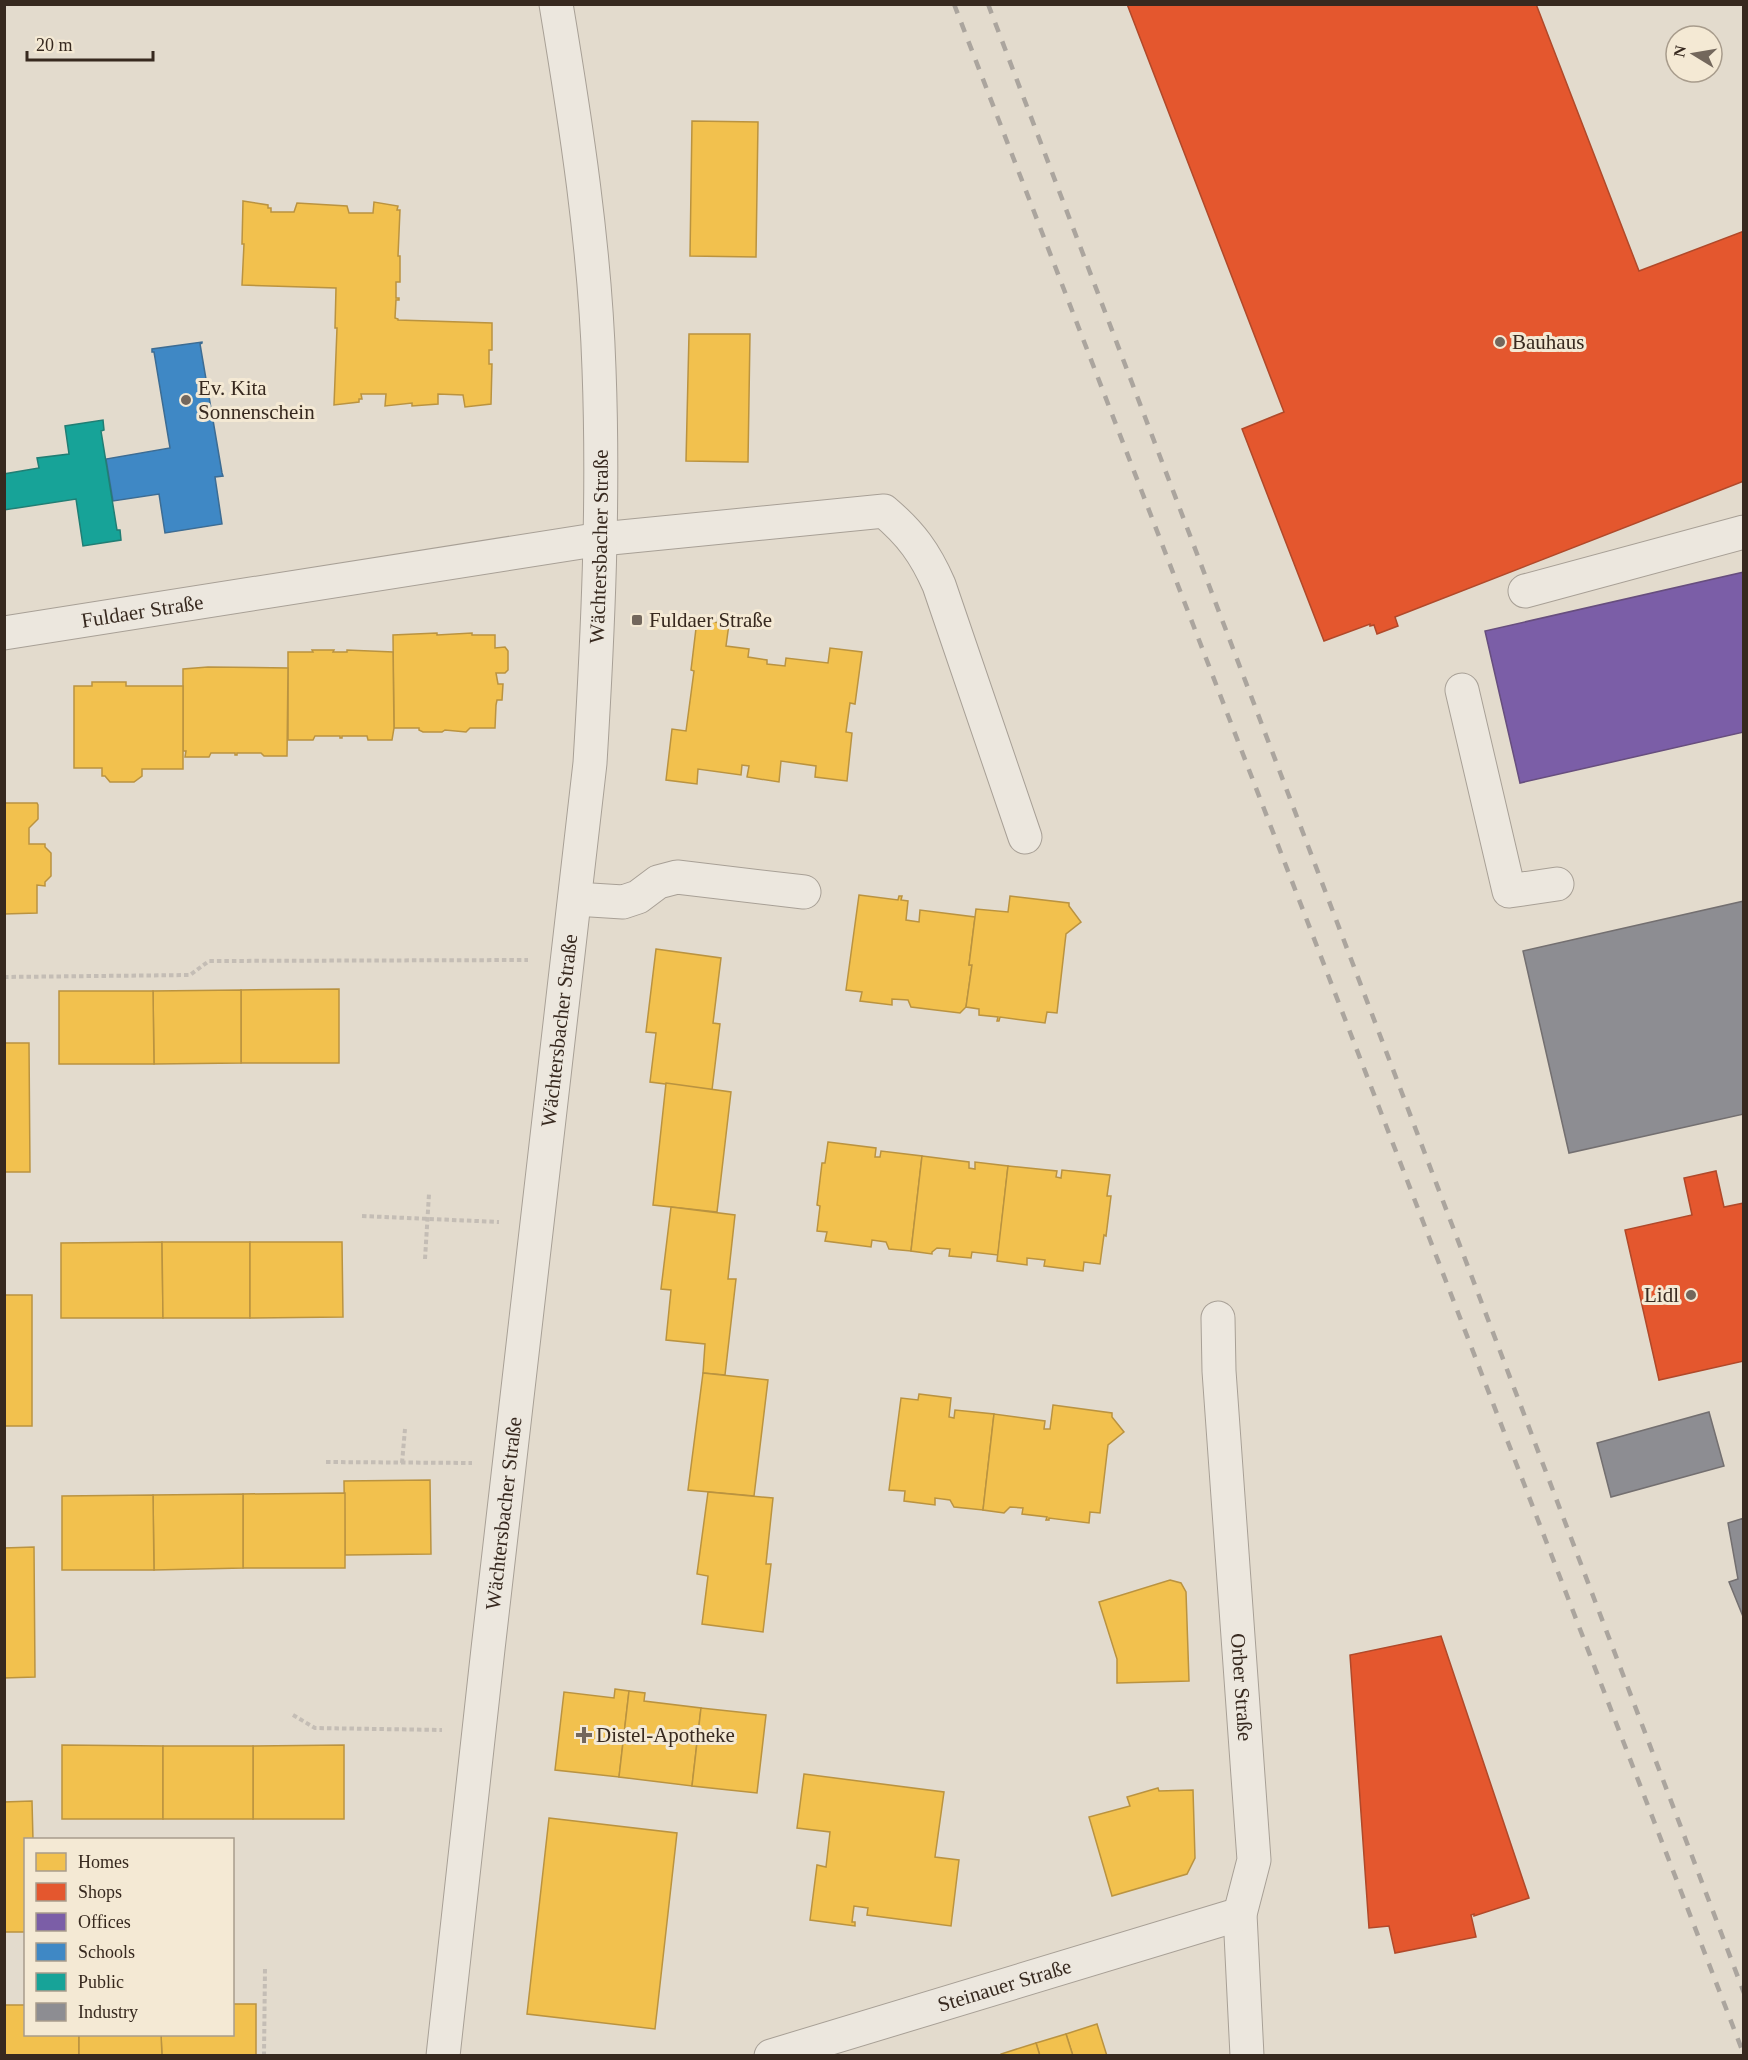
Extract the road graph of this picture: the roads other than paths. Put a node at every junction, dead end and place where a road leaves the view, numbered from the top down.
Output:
1 (556, 4) edge
2 (1743, 532) edge
3 (601, 539) junction
4 (1525, 591) dead end
5 (4, 633) edge
6 (1462, 690) dead end
7 (1025, 837) dead end
8 (1557, 884) dead end
9 (804, 892) dead end
10 (574, 898) junction
11 (1218, 1318) dead end
12 (1240, 1914) junction
13 (443, 2055) edge
14 (771, 2055) edge
15 (1247, 2055) edge

1 - 3 street, Wächtersbacher Straße
2 - 4 street
3 - 5 street, Fuldaer Straße
3 - 7 street, Fuldaer Straße
3 - 10 street, Wächtersbacher Straße
6 - 8 street
9 - 10 street
10 - 13 street, Wächtersbacher Straße
11 - 12 street, Orber Straße
12 - 14 street, Steinauer Straße
12 - 15 street, Orber Straße

